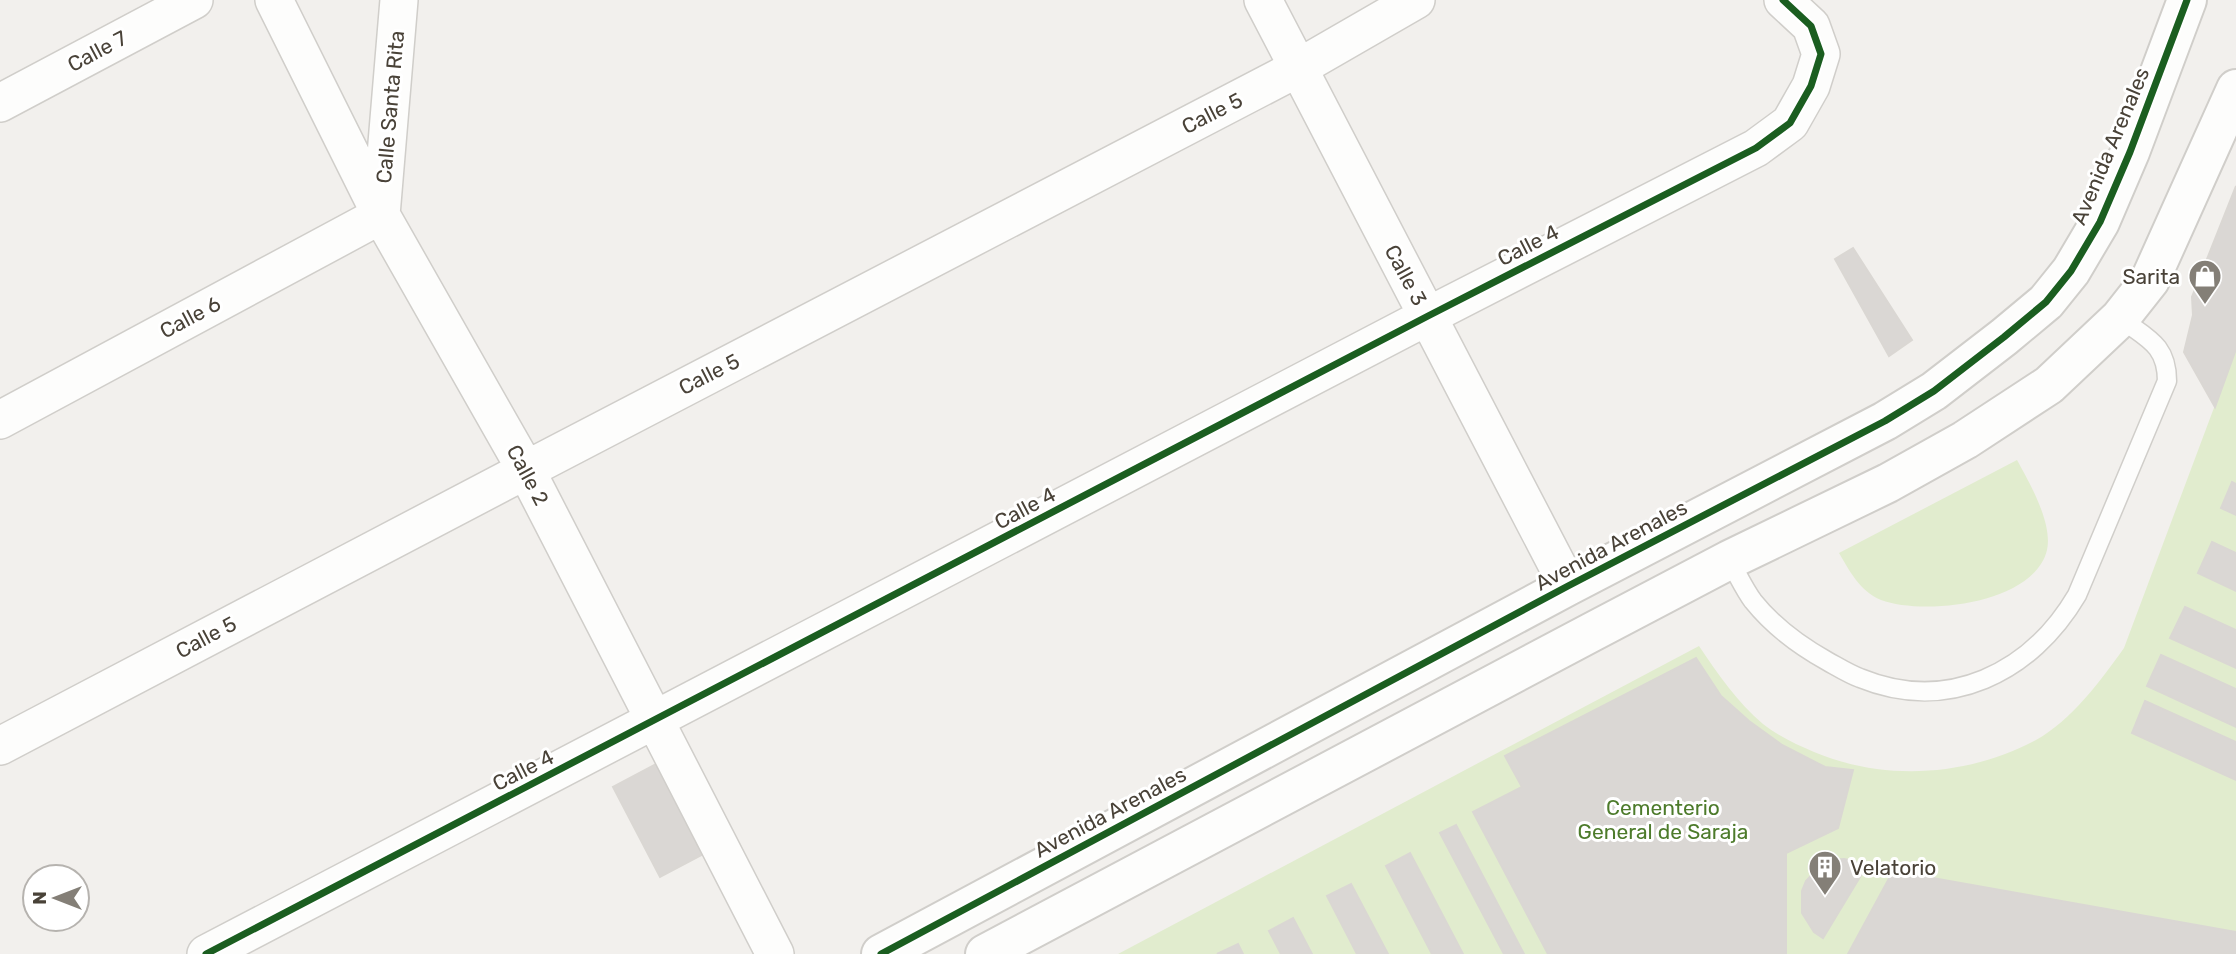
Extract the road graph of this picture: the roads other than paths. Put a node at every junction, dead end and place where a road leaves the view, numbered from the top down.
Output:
1 (194, 0) edge
2 (274, 0) edge
3 (399, 0) edge
4 (1263, 0) edge
5 (1416, 0) edge
6 (1783, 0) edge
7 (2187, 0) edge
8 (1298, 68) junction
9 (2236, 89) edge
10 (0, 103) edge
11 (381, 215) junction
12 (1427, 316) junction
13 (2120, 317) junction
14 (0, 420) edge
15 (526, 470) junction
16 (1729, 560) junction
17 (1568, 586) junction
18 (656, 721) junction
19 (0, 746) edge
20 (206, 954) edge
21 (775, 954) edge
22 (881, 954) edge
23 (985, 954) edge

1 - 10 street, Calle 7
2 - 11 street, Calle 2
3 - 11 street, Calle Santa Rita
4 - 8 street, Calle 3
5 - 8 street, Calle 5
6 - 12 street, Calle 4
7 - 17 street, Avenida Arenales
8 - 12 street, Calle 3
8 - 15 street, Calle 5
9 - 13 street
11 - 14 street, Calle 6
11 - 15 street, Calle 2
12 - 17 street, Calle 3
12 - 18 street, Calle 4
13 - 16 street
13 - 16 lane
15 - 18 street, Calle 2
15 - 19 street, Calle 5
16 - 23 street
17 - 22 street, Avenida Arenales
18 - 20 street, Calle 4
18 - 21 street, Calle 2

